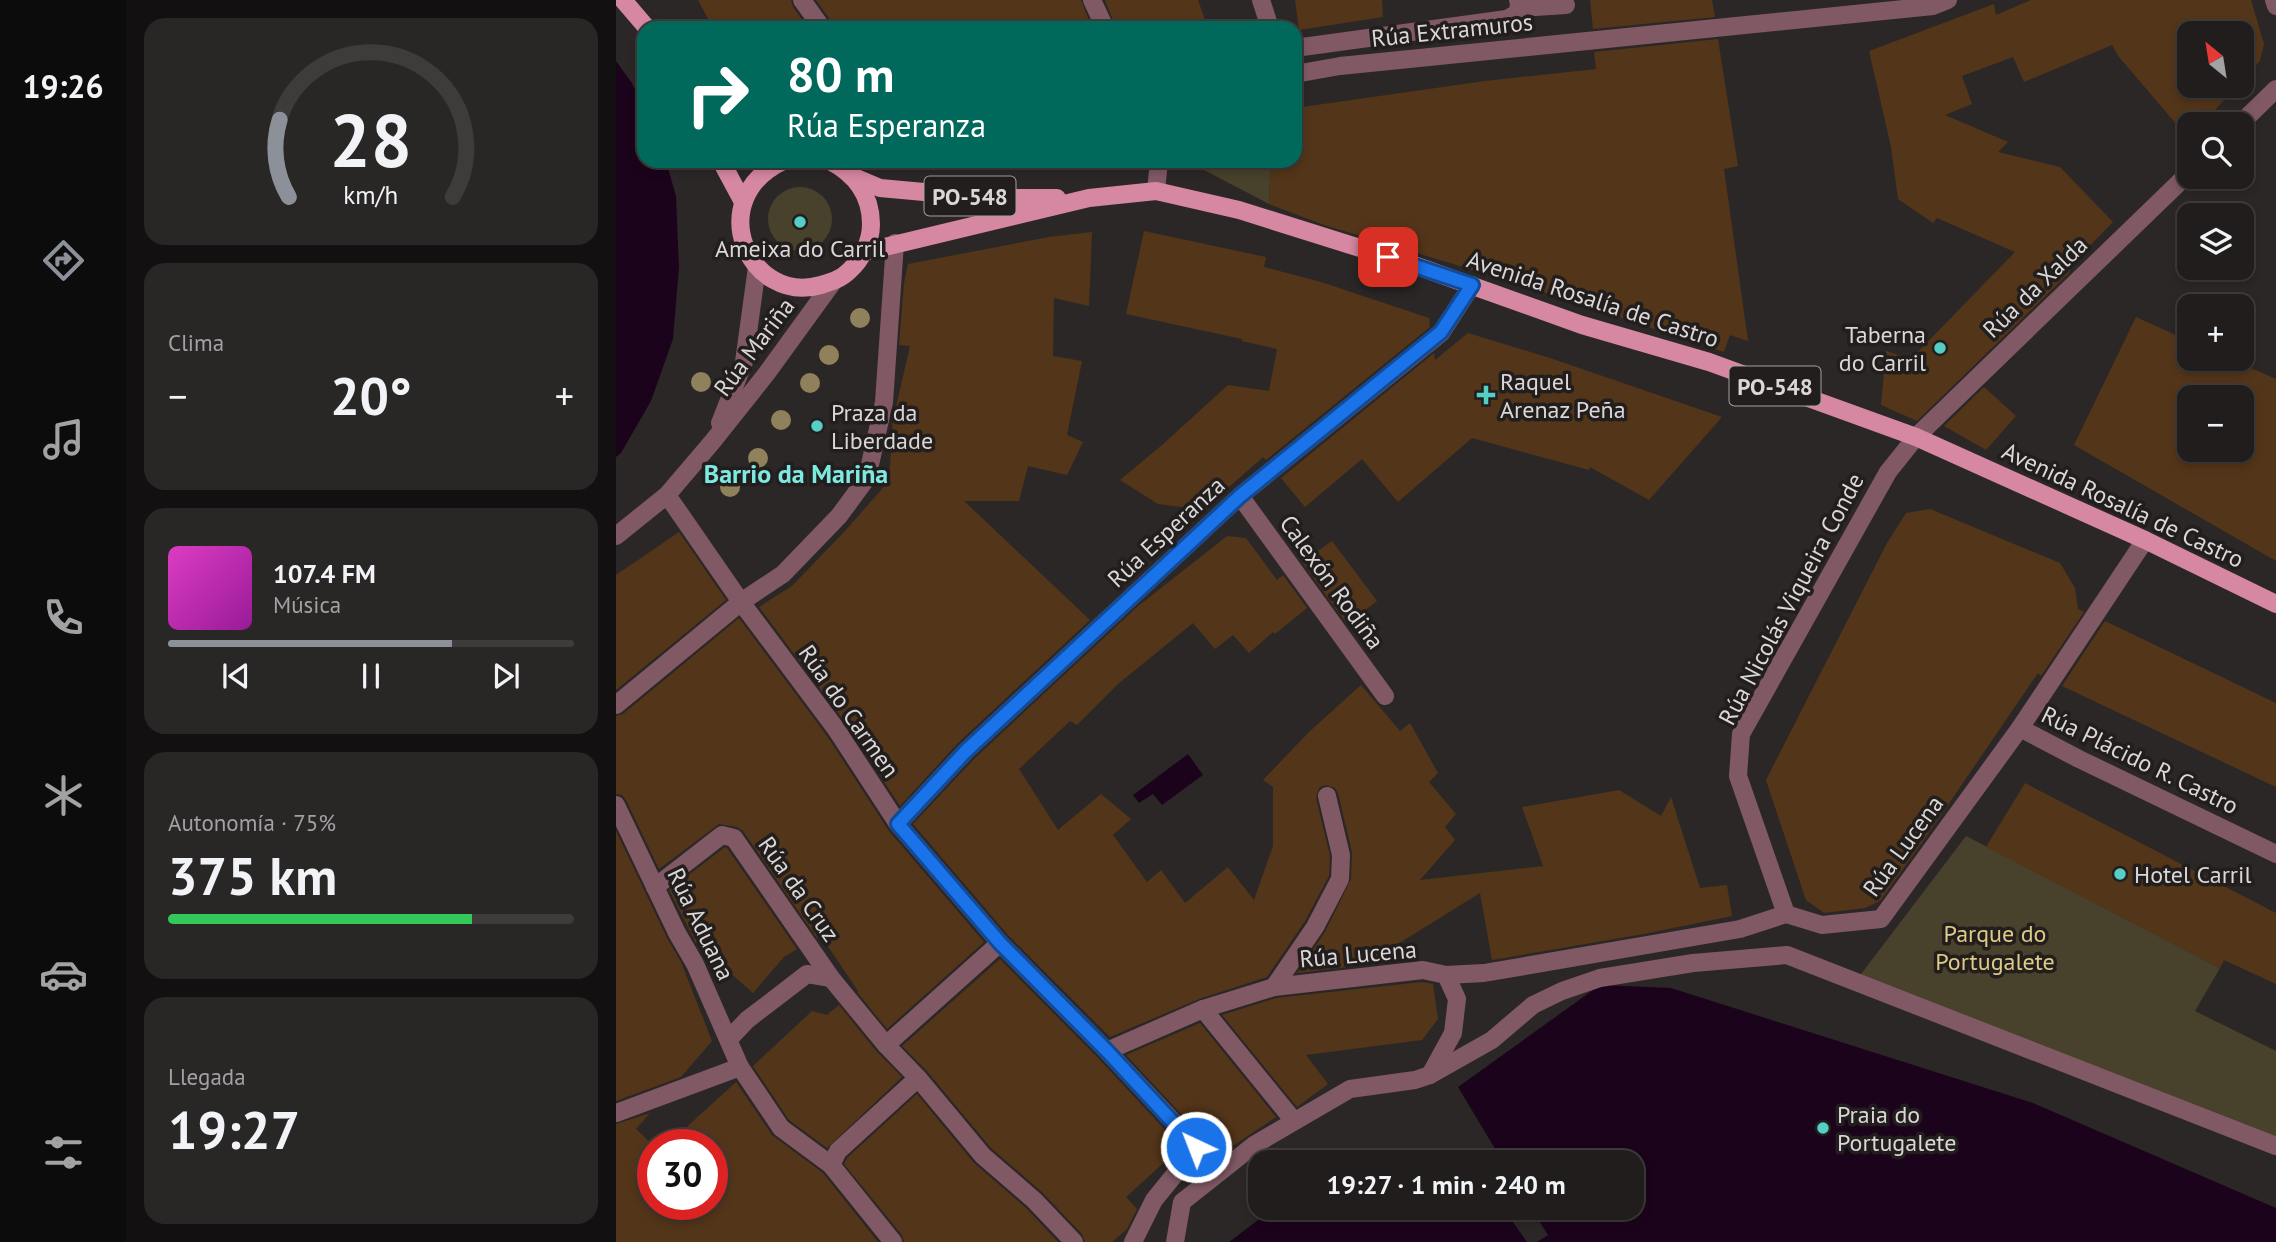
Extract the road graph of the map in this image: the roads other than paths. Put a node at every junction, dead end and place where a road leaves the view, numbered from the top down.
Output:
1 (624, 0) edge
2 (802, 0) edge
3 (1093, 0) edge
4 (1261, 0) edge
5 (1948, 0) edge
6 (2274, 0) edge
7 (1519, 2) edge
8 (1566, 5) dead end
9 (2276, 6) edge
10 (641, 21) edge
11 (817, 21) edge
12 (1102, 21) edge
13 (1268, 21) edge
14 (1302, 47) edge
15 (1302, 73) edge
16 (2276, 89) edge
17 (2252, 112) edge
18 (725, 168) edge
19 (768, 168) edge
20 (845, 168) edge
21 (846, 168) edge
22 (1158, 168) edge
23 (2177, 185) edge
24 (1156, 191) junction
25 (1088, 198) junction
26 (743, 202) junction
27 (895, 243) junction
28 (864, 252) junction
29 (757, 267) junction
30 (833, 282) junction
31 (1472, 285) junction
32 (1916, 437) junction
33 (713, 441) junction
34 (667, 495) junction
35 (1240, 496) junction
36 (616, 536) edge
37 (2145, 540) junction
38 (741, 602) junction
39 (2276, 604) edge
40 (1385, 696) dead end
41 (616, 705) edge
42 (2020, 728) junction
43 (1327, 796) dead end
44 (616, 805) edge
45 (898, 824) junction
46 (2276, 854) edge
47 (655, 887) junction
48 (1786, 914) junction
49 (1000, 943) junction
50 (1446, 975) junction
51 (831, 978) junction
52 (1274, 987) junction
53 (1203, 1009) junction
54 (729, 1039) junction
55 (886, 1045) junction
56 (1107, 1051) junction
57 (740, 1067) junction
58 (1430, 1075) junction
59 (918, 1078) junction
60 (616, 1113) edge
61 (1294, 1121) junction
62 (2276, 1146) edge
63 (831, 1165) junction
64 (894, 1242) edge
65 (1074, 1242) edge
66 (1133, 1242) edge
67 (1175, 1242) edge

1 - 10 main road
2 - 11 street
3 - 12 street
4 - 13 street
5 - 15 street, Rúa Extramuros
6 - 9 street
7 - 8 street
7 - 14 street
16 - 17 street
18 - 26 main road
19 - 26 main road
20 - 28 main road, PO-548
21 - 25 main road, PO-548
22 - 24 street
23 - 32 street, Rúa da Xalda
24 - 25 main road, Avenida Rosalía de Castro / PO-548
24 - 31 main road, Avenida Rosalía de Castro / PO-548
25 - 27 main road, Avenida Rosalía de Castro / PO-548
26 - 29 main road
27 - 28 main road, Avenida Rosalía de Castro / PO-548
27 - 38 street
28 - 30 main road
29 - 30 main road
29 - 33 street, Rúa Mariña
30 - 33 street, Rúa Mariña
31 - 32 main road, Avenida Rosalía de Castro / PO-548
31 - 35 street, Rúa Esperanza
32 - 37 main road, Avenida Rosalía de Castro / PO-548
32 - 48 street, Rúa Nicolás Viqueira Conde
33 - 34 street, Rúa Mariña
34 - 36 street, Rúa Mariña
34 - 38 street
35 - 40 street, Calexón Rodiña
35 - 45 street, Rúa Esperanza
37 - 39 main road, Avenida Rosalía de Castro / PO-548
37 - 42 street, Rúa Lucena
38 - 41 street
38 - 45 street, Rúa do Carmen
42 - 46 street, Rúa Plácido R. Castro
42 - 48 street, Rúa Lucena
43 - 52 street, Rúa Lucena
44 - 47 street, Rúa Aduana
45 - 49 street, Rúa do Carmen
47 - 51 street, Rúa da Cruz
47 - 54 street, Rúa Aduana
48 - 50 street, Rúa Lucena
49 - 55 street
49 - 56 street, Rúa do Carmen
50 - 52 street, Rúa Lucena
50 - 58 street, Rúa Lucena
51 - 54 street, Rúa da Cruz
51 - 55 street, Rúa da Cruz
52 - 53 street, Rúa Lucena
53 - 56 street, Rúa Lucena
53 - 61 street
54 - 57 street, Rúa Aduana
55 - 59 street, Rúa da Cruz
56 - 66 street, Rúa do Carmen
57 - 60 street
57 - 63 street, Rúa Aduana
58 - 61 street
58 - 62 street
59 - 63 street
59 - 65 street, Rúa da Cruz
61 - 67 street
63 - 64 street, Rúa Aduana

